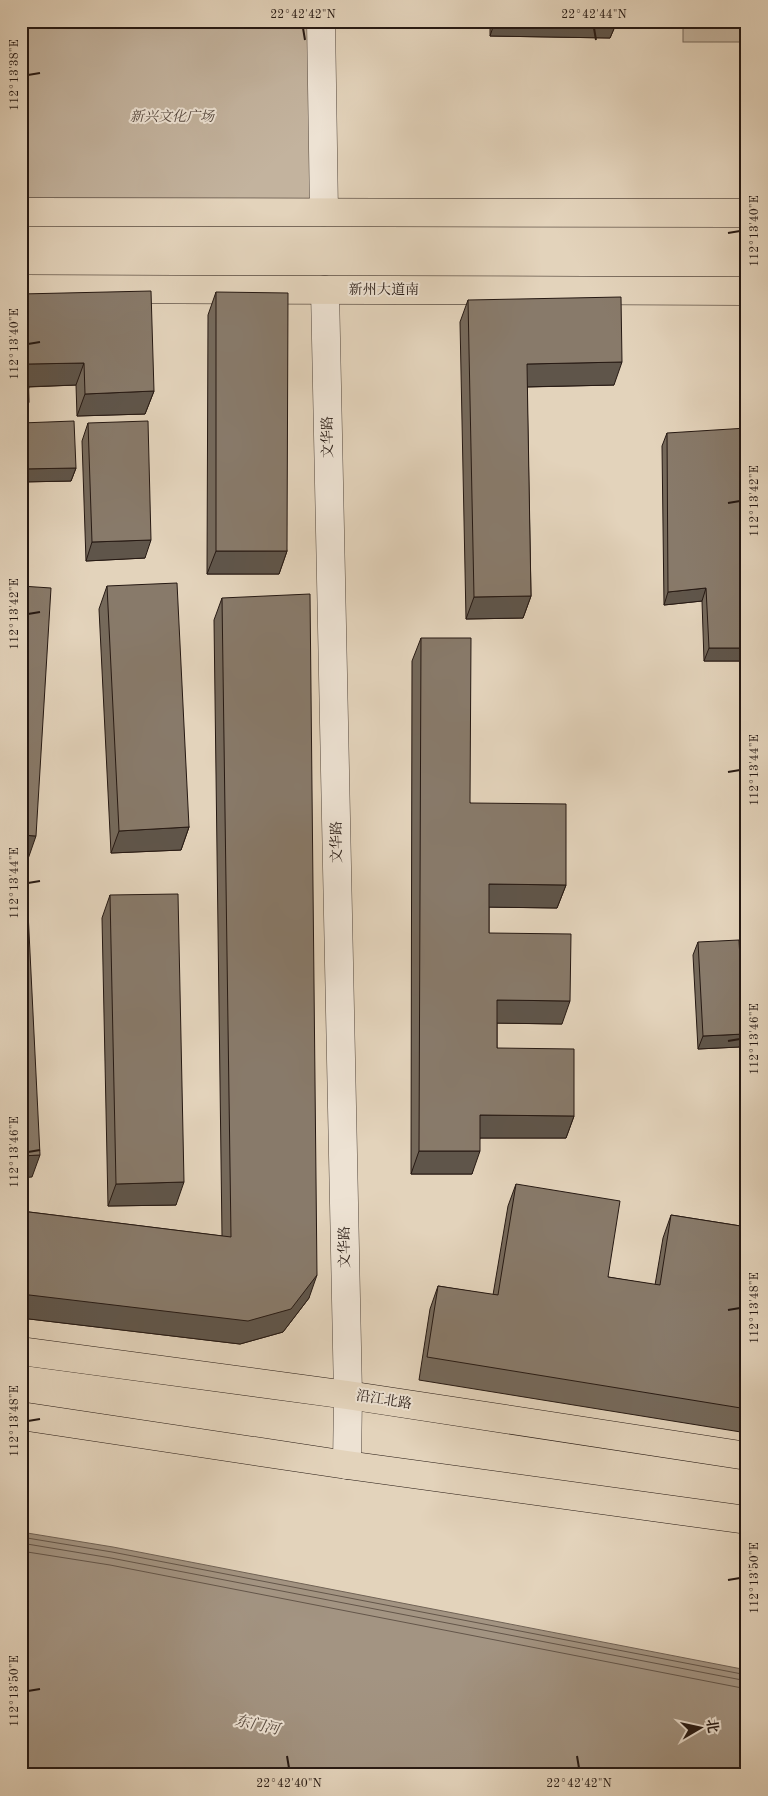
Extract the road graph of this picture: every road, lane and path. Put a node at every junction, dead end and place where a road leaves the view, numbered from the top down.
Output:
1 (321, 21) edge
2 (21, 212) edge
3 (324, 212) junction
4 (747, 213) edge
5 (21, 289) edge
6 (325, 290) junction
7 (747, 291) edge
8 (21, 1351) edge
9 (348, 1395) junction
10 (21, 1416) edge
11 (747, 1456) edge
12 (348, 1465) junction
13 (747, 1520) edge

1 - 3 street
2 - 3 main road
3 - 4 main road
5 - 6 main road, 新州大道南
6 - 7 main road, 新州大道南
6 - 9 street, 文华路
8 - 9 main road, 沿江北路
9 - 11 main road, 沿江北路
9 - 12 street, 文华路
10 - 12 main road
12 - 13 main road

